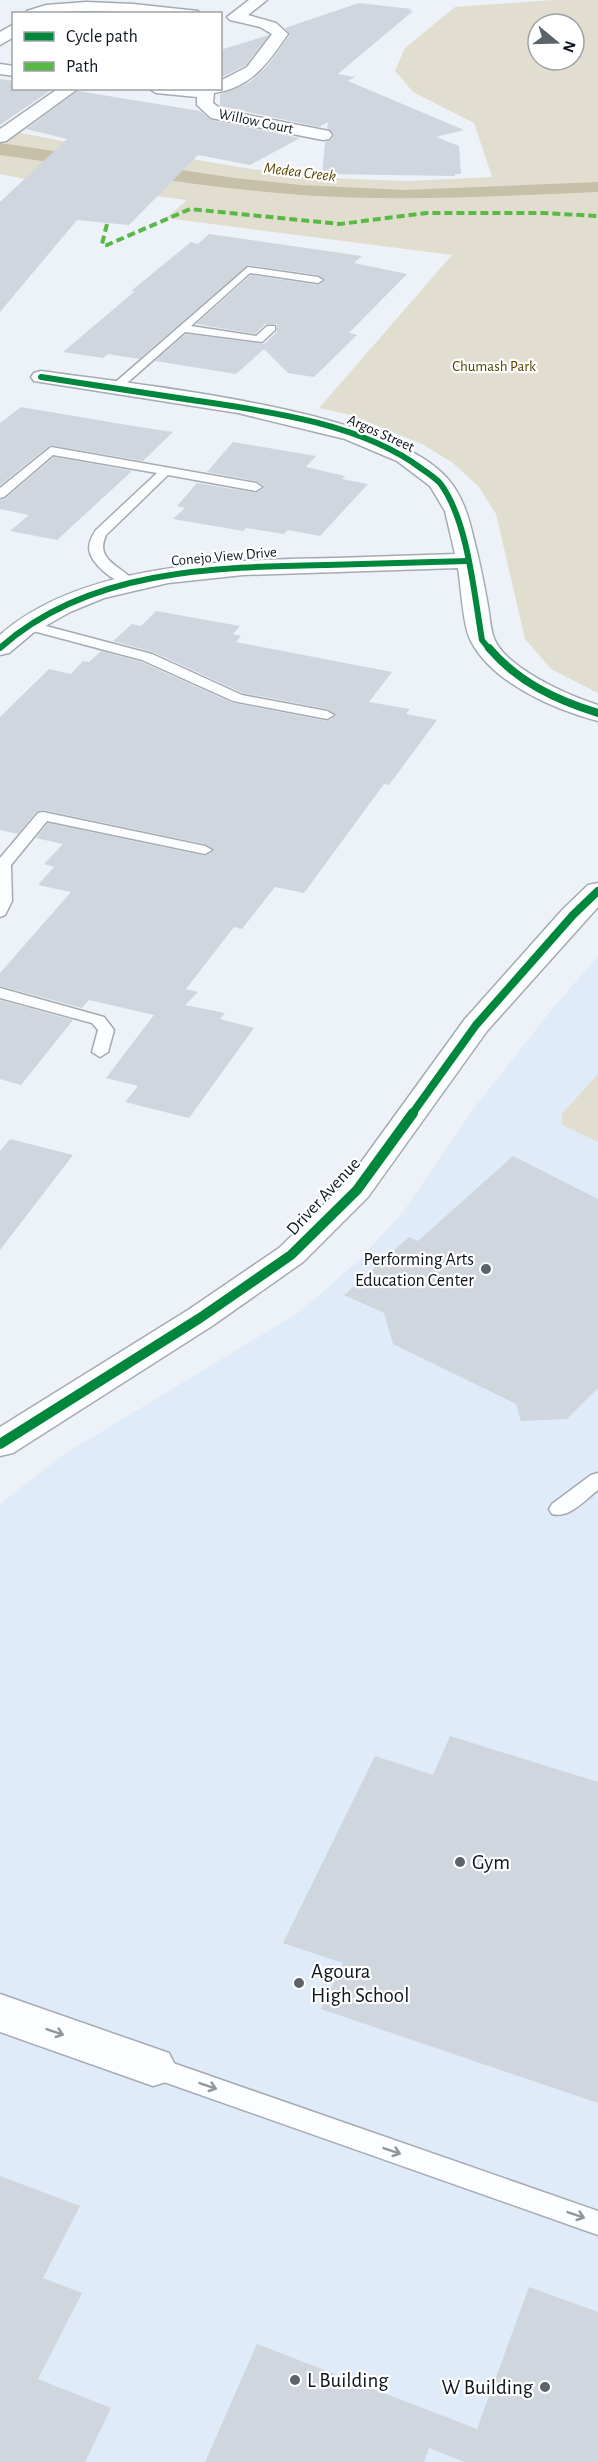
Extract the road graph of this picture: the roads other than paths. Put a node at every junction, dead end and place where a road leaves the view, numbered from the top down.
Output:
1 (259, 0) edge
2 (34, 12) edge
3 (178, 12) edge
4 (228, 17) edge
5 (12, 31) edge
6 (0, 40) edge
7 (222, 85) edge
8 (67, 90) edge
9 (170, 90) edge
10 (208, 90) edge
11 (214, 90) edge
12 (7, 132) edge
13 (323, 135) dead end
14 (318, 280) dead end
15 (183, 328) junction
16 (271, 328) dead end
17 (41, 377) dead end
18 (115, 388) junction
19 (166, 471) junction
20 (256, 487) dead end
21 (0, 494) edge
22 (468, 561) junction
23 (129, 582) junction
24 (27, 625) junction
25 (0, 648) edge
26 (598, 713) edge
27 (327, 715) dead end
28 (205, 850) dead end
29 (2, 864) edge
30 (598, 891) edge
31 (0, 912) edge
32 (0, 993) edge
33 (100, 1052) dead end
34 (0, 1444) edge
35 (598, 1480) edge
36 (559, 1509) dead end
37 (0, 2013) edge
38 (153, 2067) joint
39 (598, 2223) edge

1 - 4 street
2 - 3 street
4 - 7 street
5 - 6 street
8 - 12 street
9 - 10 street
11 - 13 street, Willow Court
14 - 15 lane
15 - 16 lane
15 - 18 lane
17 - 18 street, Argos Street
18 - 22 street, Argos Street
19 - 20 lane
19 - 21 lane
19 - 23 lane
22 - 23 street, Conejo View Drive
22 - 26 street, Argos Street
23 - 24 street, Conejo View Drive
24 - 25 street, Conejo View Drive
24 - 27 lane
28 - 29 lane
29 - 31 lane
30 - 34 street, Driver Avenue
32 - 33 lane
35 - 36 lane
37 -> 38 street
38 -> 39 lane

